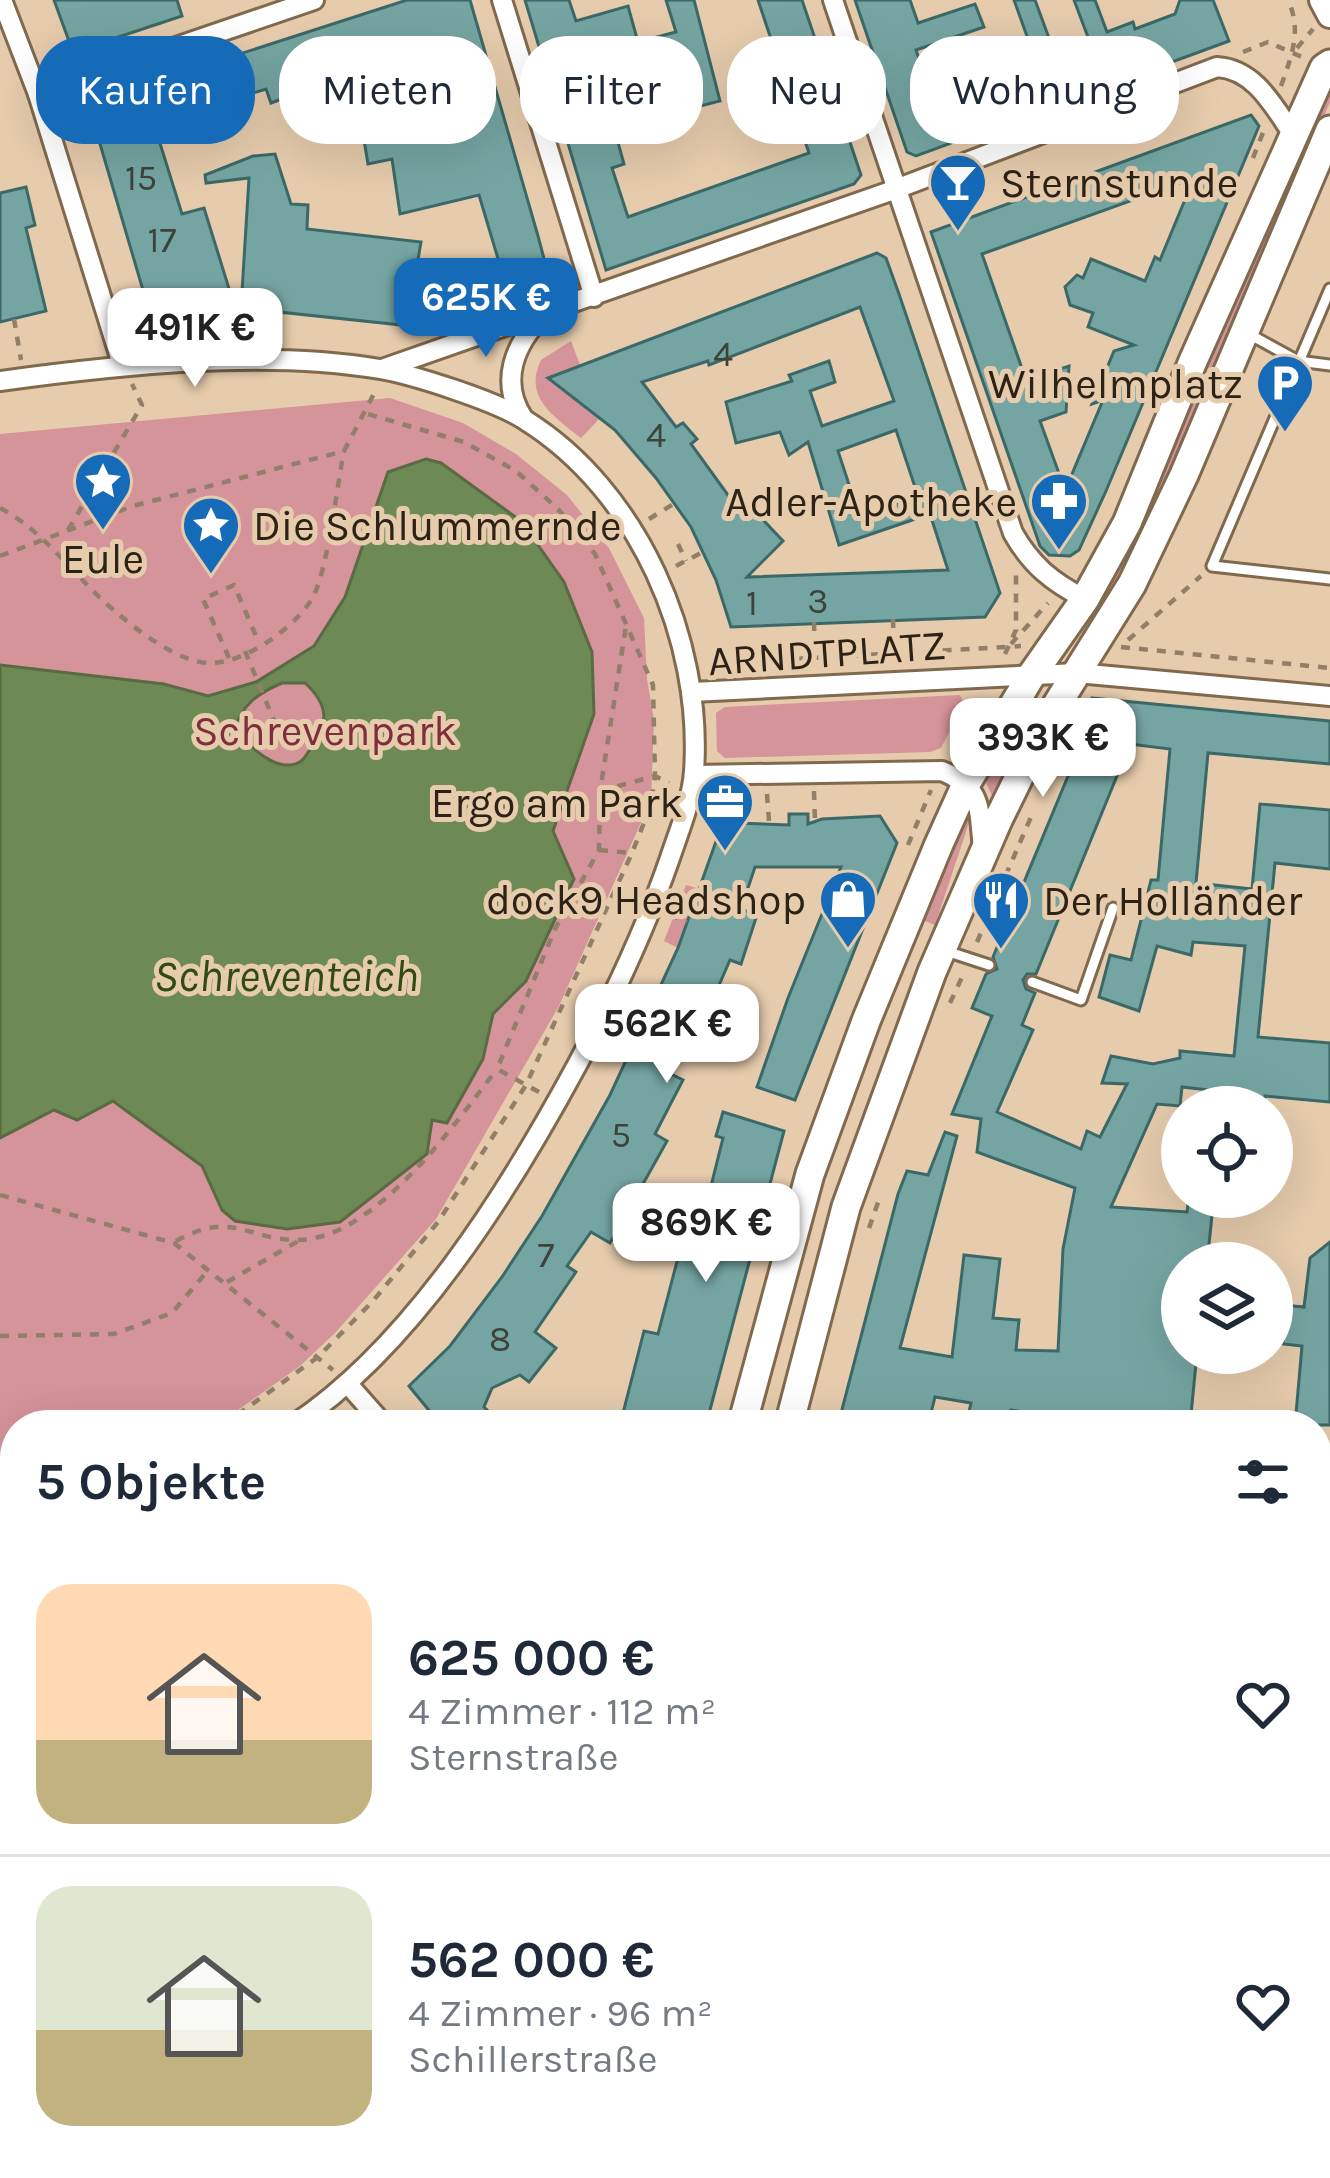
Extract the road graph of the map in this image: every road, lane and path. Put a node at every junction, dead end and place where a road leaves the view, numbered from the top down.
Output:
1 (2, 0) edge
2 (314, 0) edge
3 (502, 0) edge
4 (833, 0) edge
5 (1288, 0) edge
6 (1322, 0) edge
7 (1330, 15) edge
8 (1308, 33) dead end
9 (208, 36) edge
10 (1294, 52) junction
11 (1240, 53) dead end
12 (1330, 64) edge
13 (36, 89) edge
14 (1330, 130) edge
15 (1292, 134) junction
16 (54, 144) edge
17 (895, 189) junction
18 (1330, 289) edge
19 (594, 297) junction
20 (269, 310) dead end
21 (544, 314) junction
22 (14, 319) dead end
23 (1245, 332) junction
24 (1298, 361) junction
25 (268, 362) junction
26 (122, 364) junction
27 (1330, 364) edge
28 (379, 369) junction
29 (25, 377) junction
30 (0, 381) edge
31 (142, 405) dead end
32 (364, 413) junction
33 (523, 418) junction
34 (344, 451) junction
35 (674, 503) dead end
36 (0, 508) edge
37 (68, 530) junction
38 (631, 530) junction
39 (1013, 532) junction
40 (43, 541) junction
41 (678, 544) dead end
42 (703, 552) dead end
43 (0, 556) edge
44 (686, 561) junction
45 (1212, 566) junction
46 (656, 577) junction
47 (1330, 579) edge
48 (1073, 593) junction
49 (893, 620) dead end
50 (814, 622) dead end
51 (626, 626) junction
52 (260, 645) junction
53 (1120, 647) junction
54 (1007, 648) junction
55 (247, 655) junction
56 (894, 655) junction
57 (229, 658) junction
58 (815, 659) junction
59 (696, 664) dead end
60 (658, 666) dead end
61 (646, 667) junction
62 (1330, 668) edge
63 (1089, 673) junction
64 (1031, 676) junction
65 (692, 692) junction
66 (1330, 696) edge
67 (303, 743) dead end
68 (656, 776) junction
69 (686, 781) junction
70 (968, 782) junction
71 (600, 791) junction
72 (814, 791) dead end
73 (767, 794) dead end
74 (1039, 798) dead end
75 (769, 821) dead end
76 (815, 822) dead end
77 (599, 850) junction
78 (632, 853) junction
79 (984, 853) junction
80 (1113, 908) dead end
81 (942, 949) junction
82 (970, 958) junction
83 (989, 965) dead end
84 (1032, 982) dead end
85 (951, 1001) dead end
86 (496, 1069) junction
87 (526, 1085) junction
88 (884, 1185) dead end
89 (0, 1195) edge
90 (301, 1240) junction
91 (173, 1243) junction
92 (864, 1245) dead end
93 (209, 1269) junction
94 (227, 1282) junction
95 (0, 1336) edge
96 (318, 1357) junction
97 (347, 1383) junction
98 (244, 1410) edge
99 (312, 1410) edge
100 (371, 1410) edge
101 (746, 1410) edge
102 (793, 1410) edge

1 - 13 street
2 - 9 street
3 - 19 street
4 - 17 street
5 - 10 path
6 - 7 street
8 - 10 path
10 - 11 path
12 - 15 main road
14 - 23 main road
15 - 17 street
15 - 48 main road
16 - 26 street
17 - 19 street
17 - 39 street
18 - 24 lane
19 - 21 street
20 - 25 path
21 - 28 street
21 - 33 street
22 - 29 path
23 - 24 lane
23 - 63 main road
24 - 27 lane
24 - 45 lane
25 - 26 street
25 - 28 street
26 - 29 street
28 - 32 path
28 - 33 street
29 - 30 street
31 - 37 path
32 - 34 path
32 - 51 path
33 - 38 street
34 - 37 path
34 - 52 path
35 - 38 path
36 - 40 path
37 - 40 path
38 - 46 street
39 - 48 street
39 - 54 path
40 - 43 path
40 - 57 path
41 - 44 path
42 - 44 path
44 - 46 path
45 - 47 lane
45 - 53 path
46 - 65 street
48 - 54 path
48 - 64 main road
49 - 56 path
50 - 58 path
51 - 61 path
51 - 71 path
52 - 55 path
52 - 57 path
53 - 62 path
53 - 63 path
54 - 56 path
55 - 57 path
55 - 67 path
56 - 58 path
58 - 59 path
60 - 61 path
61 - 68 path
63 - 64 street
63 - 66 street
63 - 79 main road
64 - 65 street, ARNDTPLATZ
64 - 70 main road
65 - 69 street, ARNDTPLATZ
68 - 69 path
68 - 71 path
68 - 78 path
69 - 70 street
69 - 97 street, ARNDTPLATZ
70 - 79 street
70 - 101 main road
71 - 77 path
72 - 76 path
73 - 75 path
74 - 82 path
77 - 78 path
77 - 86 path
78 - 87 path
79 - 81 main road
80 - 84 lane
81 - 82 lane
81 - 102 main road
82 - 83 lane
82 - 85 path
86 - 87 path
86 - 90 path
87 - 96 path
88 - 92 path
89 - 91 path
90 - 91 path
90 - 94 path
91 - 93 path
93 - 94 path
93 - 95 path
94 - 96 path
96 - 98 path
97 - 99 street, ARNDTPLATZ
97 - 100 street

